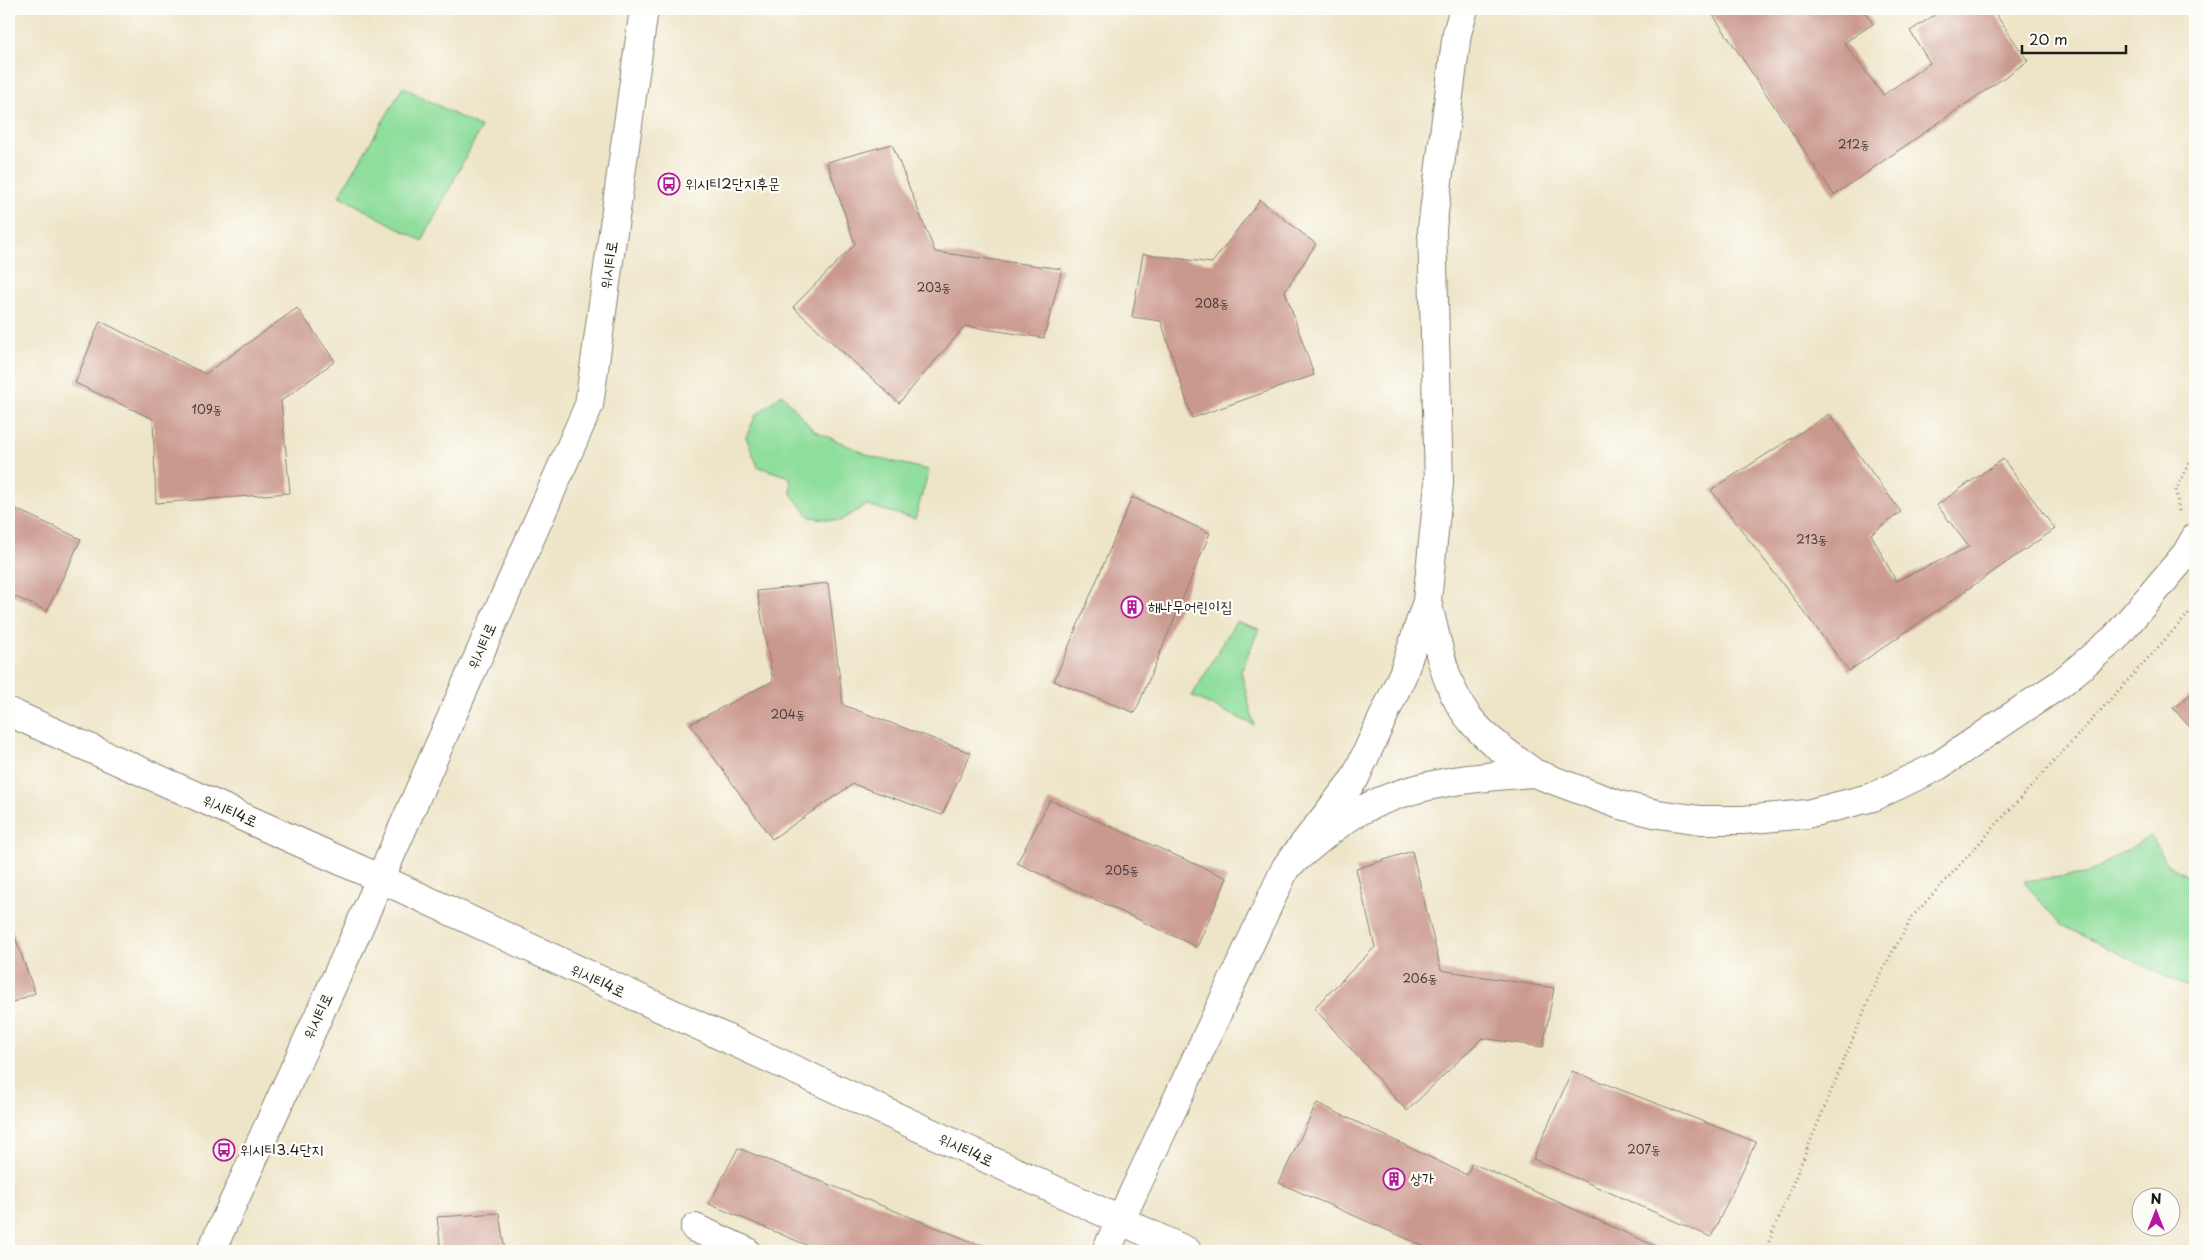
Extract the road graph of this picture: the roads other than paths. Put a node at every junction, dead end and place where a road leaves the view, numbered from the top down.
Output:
1 (644, 9) edge
2 (1464, 9) edge
3 (2191, 546) edge
4 (1427, 601) junction
5 (9, 712) edge
6 (1534, 773) junction
7 (1286, 867) junction
8 (379, 878) junction
9 (1120, 1221) junction
10 (695, 1228) dead end
11 (211, 1251) edge
12 (746, 1251) edge
13 (1106, 1251) edge
14 (1187, 1251) edge

1 - 8 main road, 위시티로
2 - 4 main road
3 - 6 main road
4 - 6 main road
4 - 7 main road
5 - 8 main road, 위시티4로
6 - 7 main road
7 - 9 main road
8 - 9 main road, 위시티4로
8 - 11 main road, 위시티로
9 - 13 main road
9 - 14 main road, 위시티4로
10 - 12 main road

